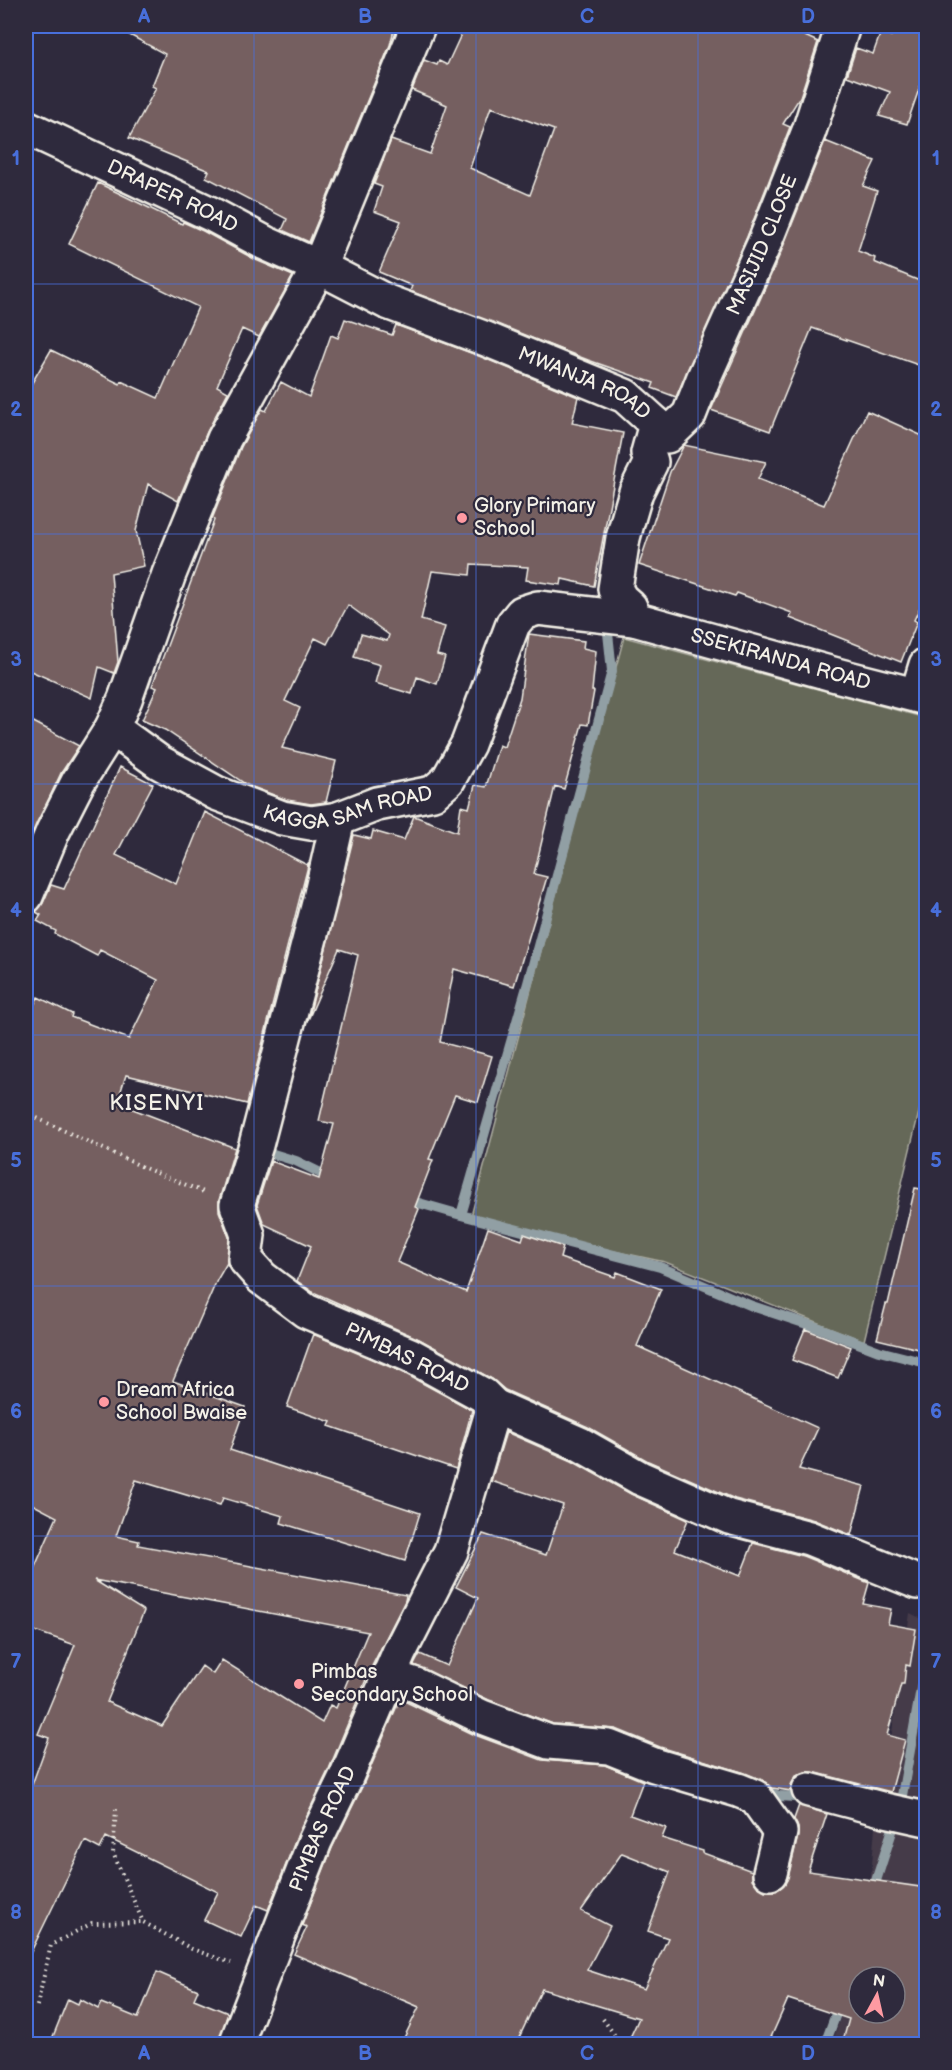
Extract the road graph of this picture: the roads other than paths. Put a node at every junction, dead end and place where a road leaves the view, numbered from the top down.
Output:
1 (418, 26) edge
2 (843, 26) edge
3 (26, 127) edge
4 (319, 267) junction
5 (656, 424) junction
6 (634, 619) junction
7 (927, 665) edge
8 (922, 697) edge
9 (112, 728) junction
10 (338, 819) junction
11 (26, 896) edge
12 (494, 1406) junction
13 (917, 1581) dead end
14 (388, 1676) junction
15 (809, 1790) dead end
16 (908, 1815) edge
17 (770, 1873) dead end
18 (236, 2044) edge

1 - 4 street
2 - 5 street, MASIJID CLOSE
3 - 4 street, DRAPER ROAD
4 - 5 street, MWANJA ROAD
4 - 9 street
5 - 6 street, MWANJA ROAD
6 - 8 street, SSEKIRANDA ROAD
6 - 10 street, KAGGA SAM ROAD
7 - 8 street
9 - 10 street, KAGGA SAM ROAD
9 - 11 street
10 - 12 street, PIMBAS ROAD
12 - 13 street
12 - 14 street, PIMBAS ROAD
14 - 17 street
14 - 18 street, PIMBAS ROAD
15 - 16 street

